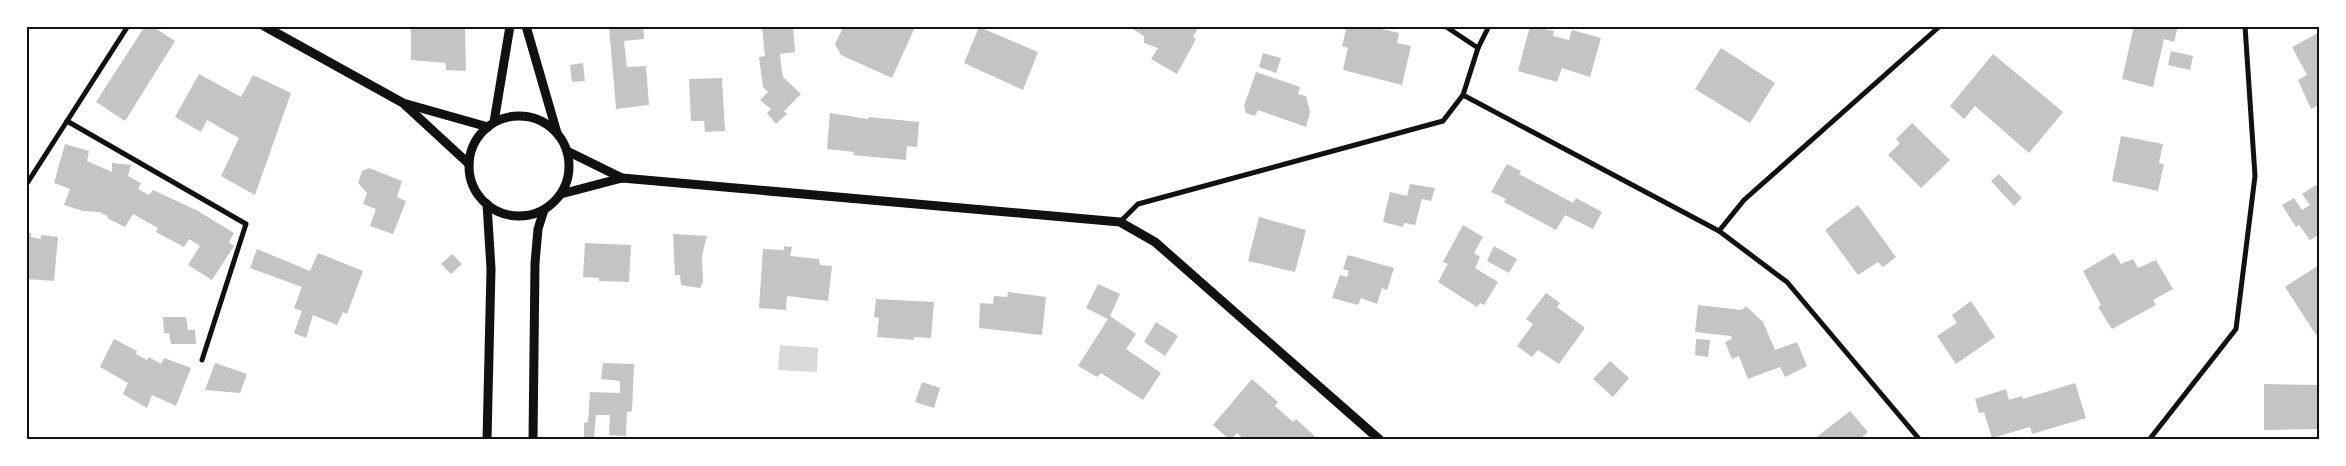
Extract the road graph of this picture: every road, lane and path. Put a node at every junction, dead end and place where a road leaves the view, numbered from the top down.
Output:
1 (128, 26) edge
2 (264, 26) edge
3 (510, 26) edge
4 (526, 26) edge
5 (1445, 26) edge
6 (1488, 26) edge
7 (1940, 26) edge
8 (2245, 26) edge
9 (1478, 48) junction
10 (1463, 95) junction
11 (403, 103) junction
12 (67, 121) junction
13 (491, 124) junction
14 (558, 134) junction
15 (567, 150) junction
16 (469, 164) junction
17 (622, 178) junction
18 (26, 185) edge
19 (561, 194) junction
20 (487, 204) junction
21 (544, 210) junction
22 (1120, 222) junction
23 (1719, 231) junction
24 (202, 360) dead end
25 (487, 440) edge
26 (533, 440) edge
27 (1380, 440) edge
28 (1920, 440) edge
29 (2149, 440) edge

1 - 12 street
2 - 11 street
3 - 13 street
4 - 14 street
5 - 9 street
6 - 9 street
7 - 23 street
8 - 29 street
9 - 10 street
10 - 22 street
10 - 23 street
11 - 13 street
11 - 16 street
12 - 18 street
12 - 24 street
13 - 14 street
13 - 16 street
14 - 15 street
15 - 17 street
15 - 19 street
16 - 20 street
17 - 19 street
17 - 22 street
19 - 21 street
20 - 21 street
20 - 25 street
21 - 26 street
22 - 27 street
23 - 28 street

